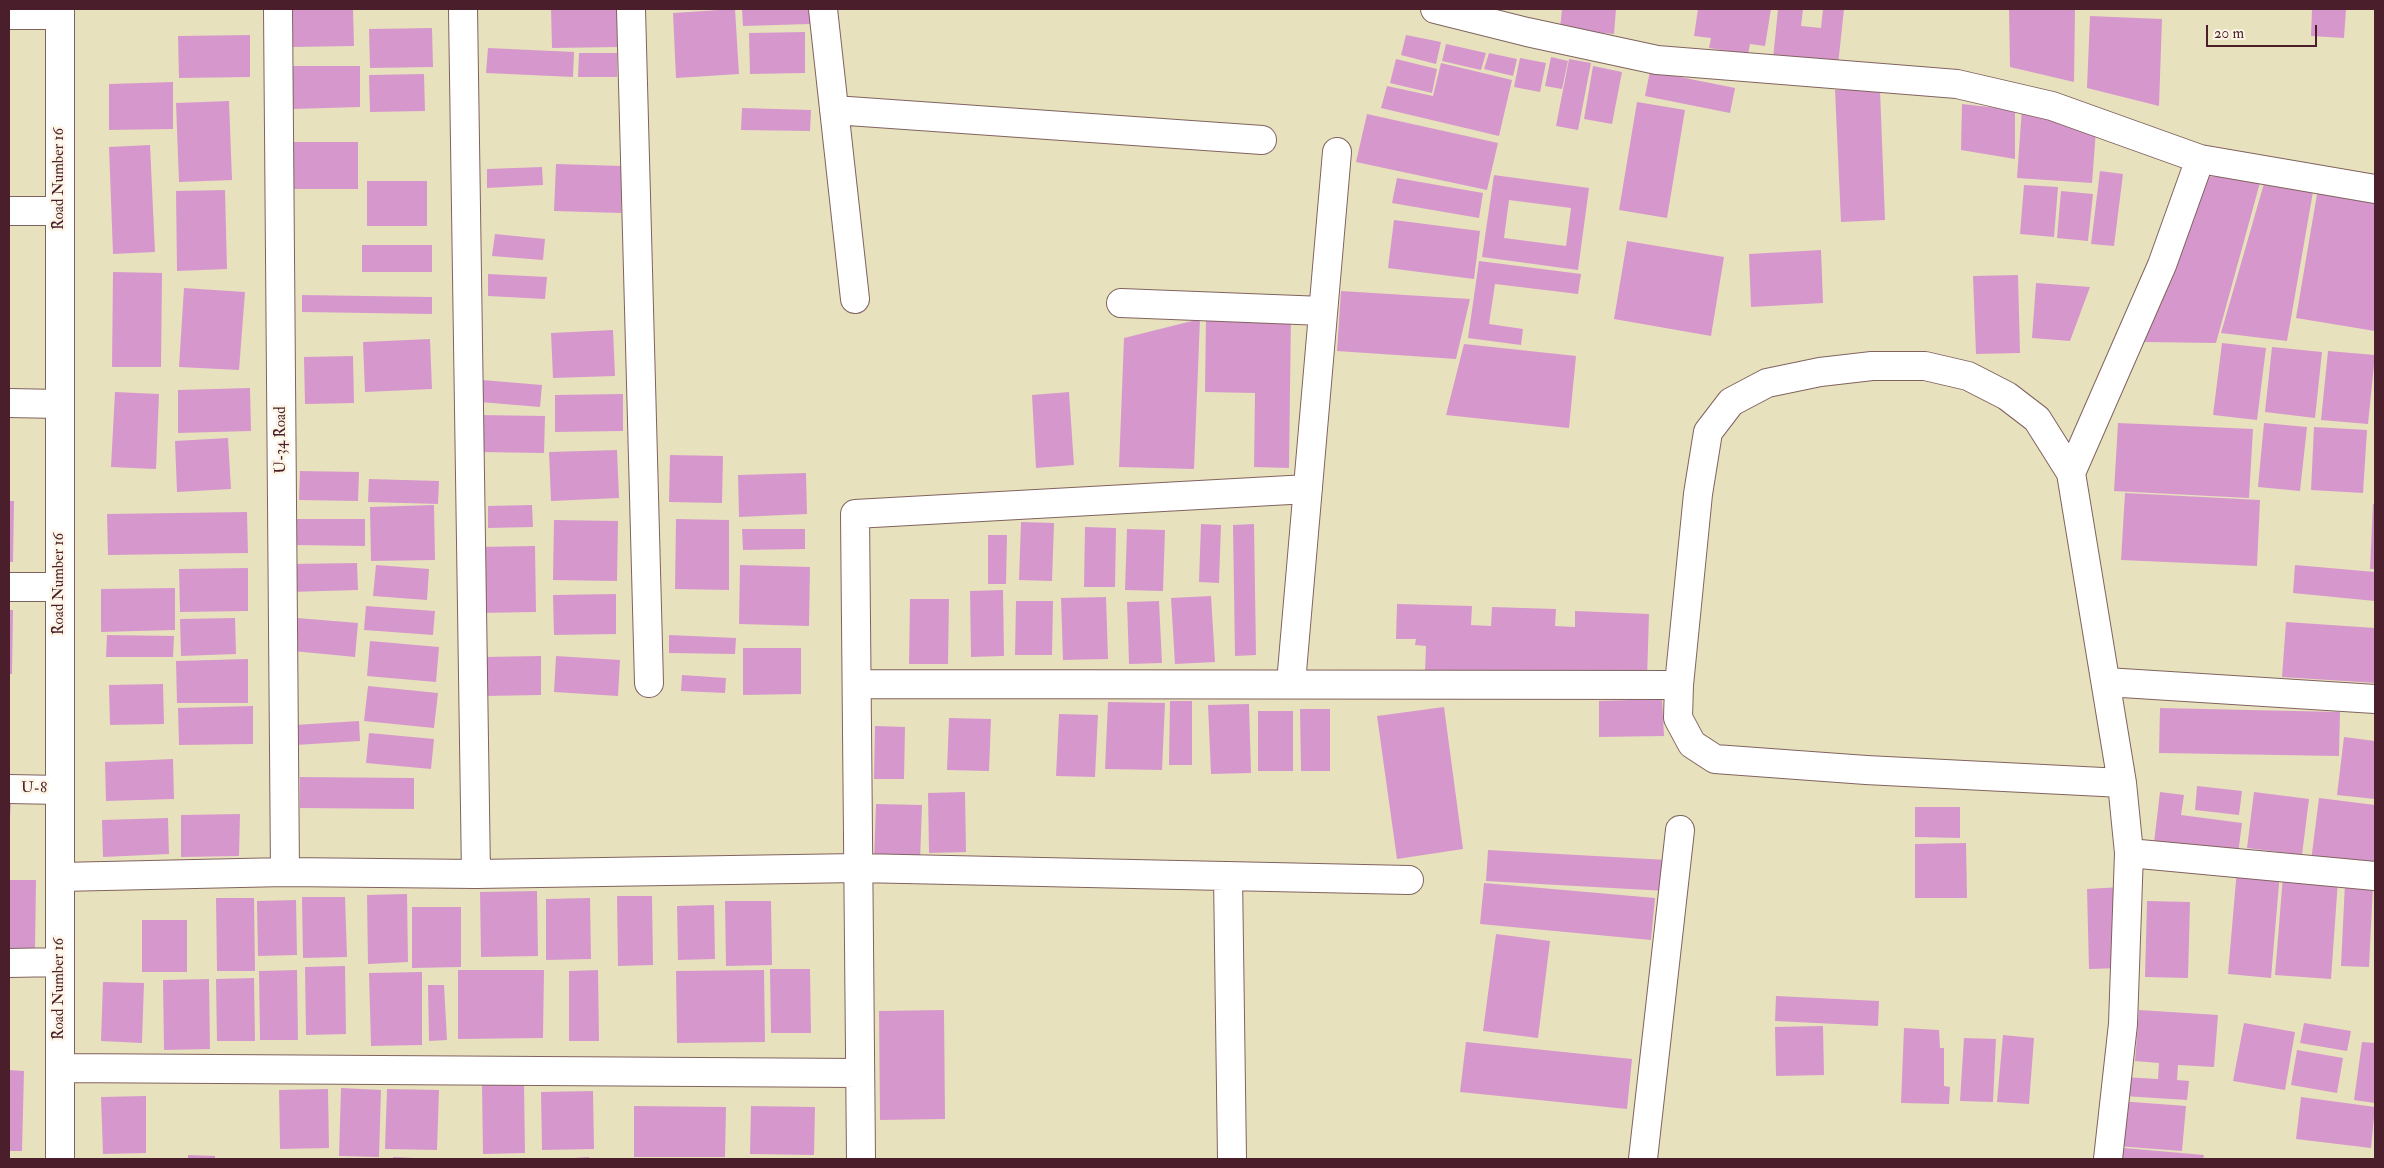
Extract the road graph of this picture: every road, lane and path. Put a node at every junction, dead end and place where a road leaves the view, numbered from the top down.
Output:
1 (278, 9) edge
2 (463, 9) edge
3 (630, 9) edge
4 (823, 9) edge
5 (1435, 9) edge
6 (60, 12) edge
7 (9, 15) edge
8 (834, 110) junction
9 (1262, 140) dead end
10 (1337, 152) dead end
11 (2200, 159) junction
12 (2375, 189) edge
13 (60, 210) junction
14 (9, 211) edge
15 (855, 298) dead end
16 (1121, 303) dead end
17 (1323, 311) junction
18 (9, 404) edge
19 (60, 404) junction
20 (2071, 473) junction
21 (1308, 489) junction
22 (9, 587) edge
23 (60, 587) junction
24 (2106, 682) junction
25 (649, 683) dead end
26 (857, 684) junction
27 (1291, 684) junction
28 (1679, 685) junction
29 (2375, 699) edge
30 (2122, 783) junction
31 (9, 789) edge
32 (60, 790) junction
33 (1680, 830) dead end
34 (2129, 853) junction
35 (858, 868) junction
36 (285, 872) junction
37 (476, 874) junction
38 (1228, 876) junction
39 (2375, 876) edge
40 (60, 877) junction
41 (1409, 880) dead end
42 (60, 962) junction
43 (9, 963) edge
44 (60, 1068) junction
45 (860, 1074) junction
46 (60, 1159) edge
47 (861, 1159) edge
48 (1232, 1159) edge
49 (1643, 1159) edge
50 (2108, 1159) edge

1 - 36 street, U-34 Road
2 - 37 street
3 - 25 street
4 - 8 street
5 - 11 street
6 - 7 street
6 - 13 street, Road Number 16
8 - 9 street
8 - 15 street
10 - 17 street
11 - 12 street
11 - 20 street
13 - 14 street
13 - 19 street, Road Number 16
16 - 17 street
17 - 21 street
18 - 19 street
19 - 23 street, Road Number 16
20 - 24 street
20 - 28 street
21 - 26 street
21 - 27 street
22 - 23 street
23 - 32 street, Road Number 16
24 - 29 street
24 - 30 street
26 - 27 street
26 - 35 street
27 - 28 street
28 - 30 street
30 - 34 street
31 - 32 street, U-8
32 - 40 street, Road Number 16
33 - 49 street
34 - 39 street
34 - 50 street
35 - 37 street
35 - 38 street
35 - 45 street
36 - 37 street
36 - 40 street
38 - 41 street
38 - 48 street
40 - 42 street, Road Number 16
42 - 43 street
42 - 44 street, Road Number 16
44 - 45 street
44 - 46 street, Road Number 16
45 - 47 street

